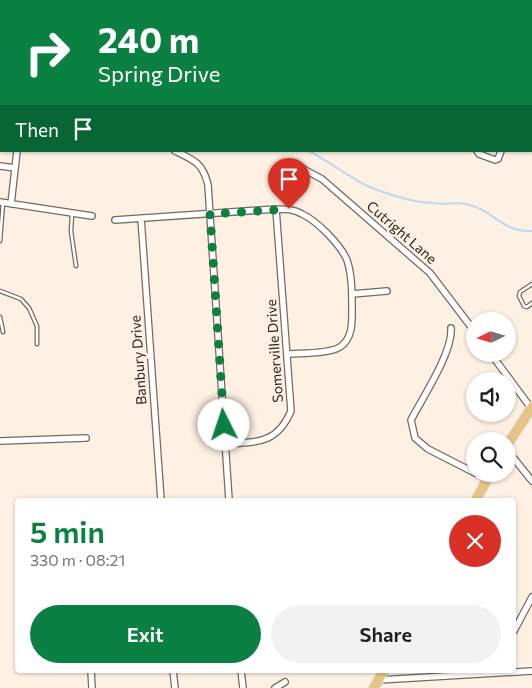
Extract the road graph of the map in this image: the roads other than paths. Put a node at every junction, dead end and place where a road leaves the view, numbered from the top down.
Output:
1 (17, 152) edge
2 (177, 152) edge
3 (478, 152) edge
4 (501, 152) edge
5 (298, 164) dead end
6 (0, 166) edge
7 (15, 168) junction
8 (2, 203) edge
9 (11, 204) junction
10 (276, 209) junction
11 (72, 213) junction
12 (210, 214) junction
13 (92, 216) dead end
14 (141, 218) junction
15 (115, 220) dead end
16 (0, 241) edge
17 (76, 266) dead end
18 (532, 284) edge
19 (0, 291) edge
20 (387, 291) dead end
21 (352, 294) junction
22 (532, 303) edge
23 (0, 317) edge
24 (466, 320) edge
25 (451, 328) dead end
26 (3, 332) dead end
27 (37, 344) dead end
28 (288, 354) junction
29 (497, 362) edge
30 (531, 408) edge
31 (516, 432) edge
32 (86, 438) dead end
33 (0, 441) edge
34 (225, 444) junction
35 (516, 461) edge
36 (466, 469) edge
37 (532, 481) edge
38 (486, 482) edge
39 (161, 498) edge
40 (229, 498) edge
41 (477, 498) edge
42 (532, 597) edge
43 (516, 627) edge
44 (516, 671) edge
45 (532, 671) edge
46 (91, 673) edge
47 (173, 673) edge
48 (242, 673) edge
49 (482, 673) edge
50 (285, 682) dead end
51 (377, 684) edge
52 (92, 688) edge
53 (174, 688) edge
54 (243, 688) edge
55 (275, 688) edge

1 - 7 street
2 - 12 street
3 - 4 street
5 - 24 street, Cutright Lane
6 - 7 street
7 - 9 street
8 - 9 street
8 - 16 lane
9 - 11 street
10 - 12 street
10 - 21 street
10 - 28 street, Somerville Drive
11 - 13 street
11 - 17 lane
12 - 14 street
12 - 34 street
14 - 15 street
14 - 39 street, Banbury Drive
18 - 22 lane
19 - 27 lane
20 - 21 street
21 - 28 street
23 - 26 lane
25 - 36 street
28 - 34 street, Somerville Drive
29 - 30 street
30 - 31 main road
32 - 33 street
34 - 40 street
35 - 37 street
38 - 41 main road
42 - 43 street
44 - 45 street
46 - 52 street
47 - 53 street
48 - 54 street
49 - 51 street
50 - 55 street

